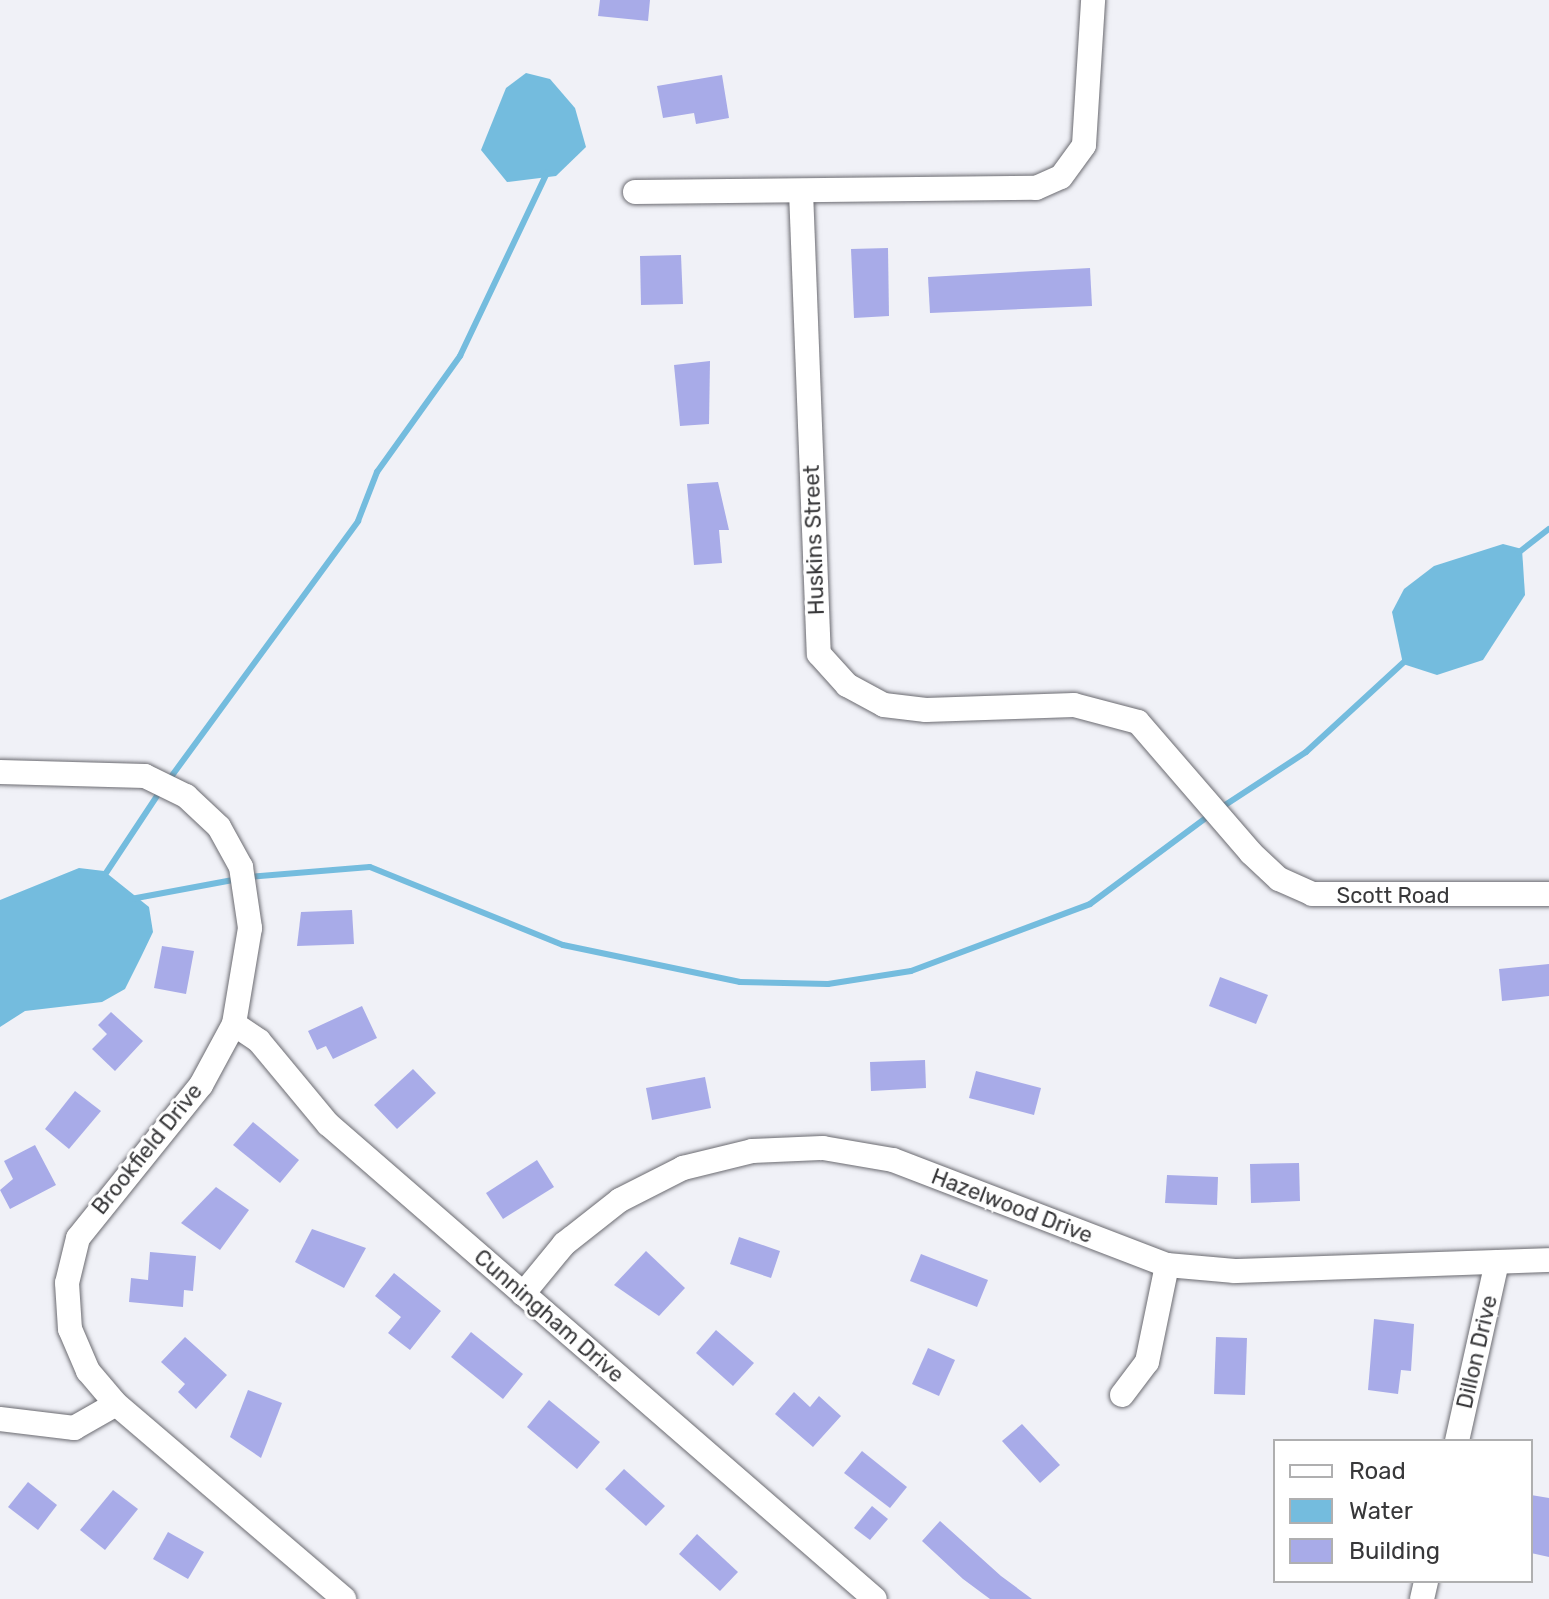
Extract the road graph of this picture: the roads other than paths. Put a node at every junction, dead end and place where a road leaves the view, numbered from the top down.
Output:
1 (1093, 0) edge
2 (801, 191) junction
3 (635, 192) dead end
4 (0, 772) edge
5 (1251, 853) joint
6 (1549, 894) edge
7 (234, 1024) junction
8 (1549, 1260) edge
9 (1497, 1262) junction
10 (1167, 1265) junction
11 (523, 1294) junction
12 (1122, 1395) dead end
13 (116, 1404) junction
14 (0, 1419) edge
15 (1457, 1439) edge
16 (344, 1599) edge
17 (875, 1599) edge

1 - 2 street
2 - 3 street
2 - 5 street, Huskins Street
4 - 7 street, Brookfield Drive
5 - 6 street, Scott Road
7 - 11 street, Cunningham Drive
7 - 13 street, Brookfield Drive
8 - 9 street, Hazelwood Drive
9 - 10 street, Hazelwood Drive
9 - 15 street, Dillon Drive
10 - 11 street, Hazelwood Drive
10 - 12 street
11 - 17 street, Cunningham Drive
13 - 14 street
13 - 16 street, Brookfield Drive

